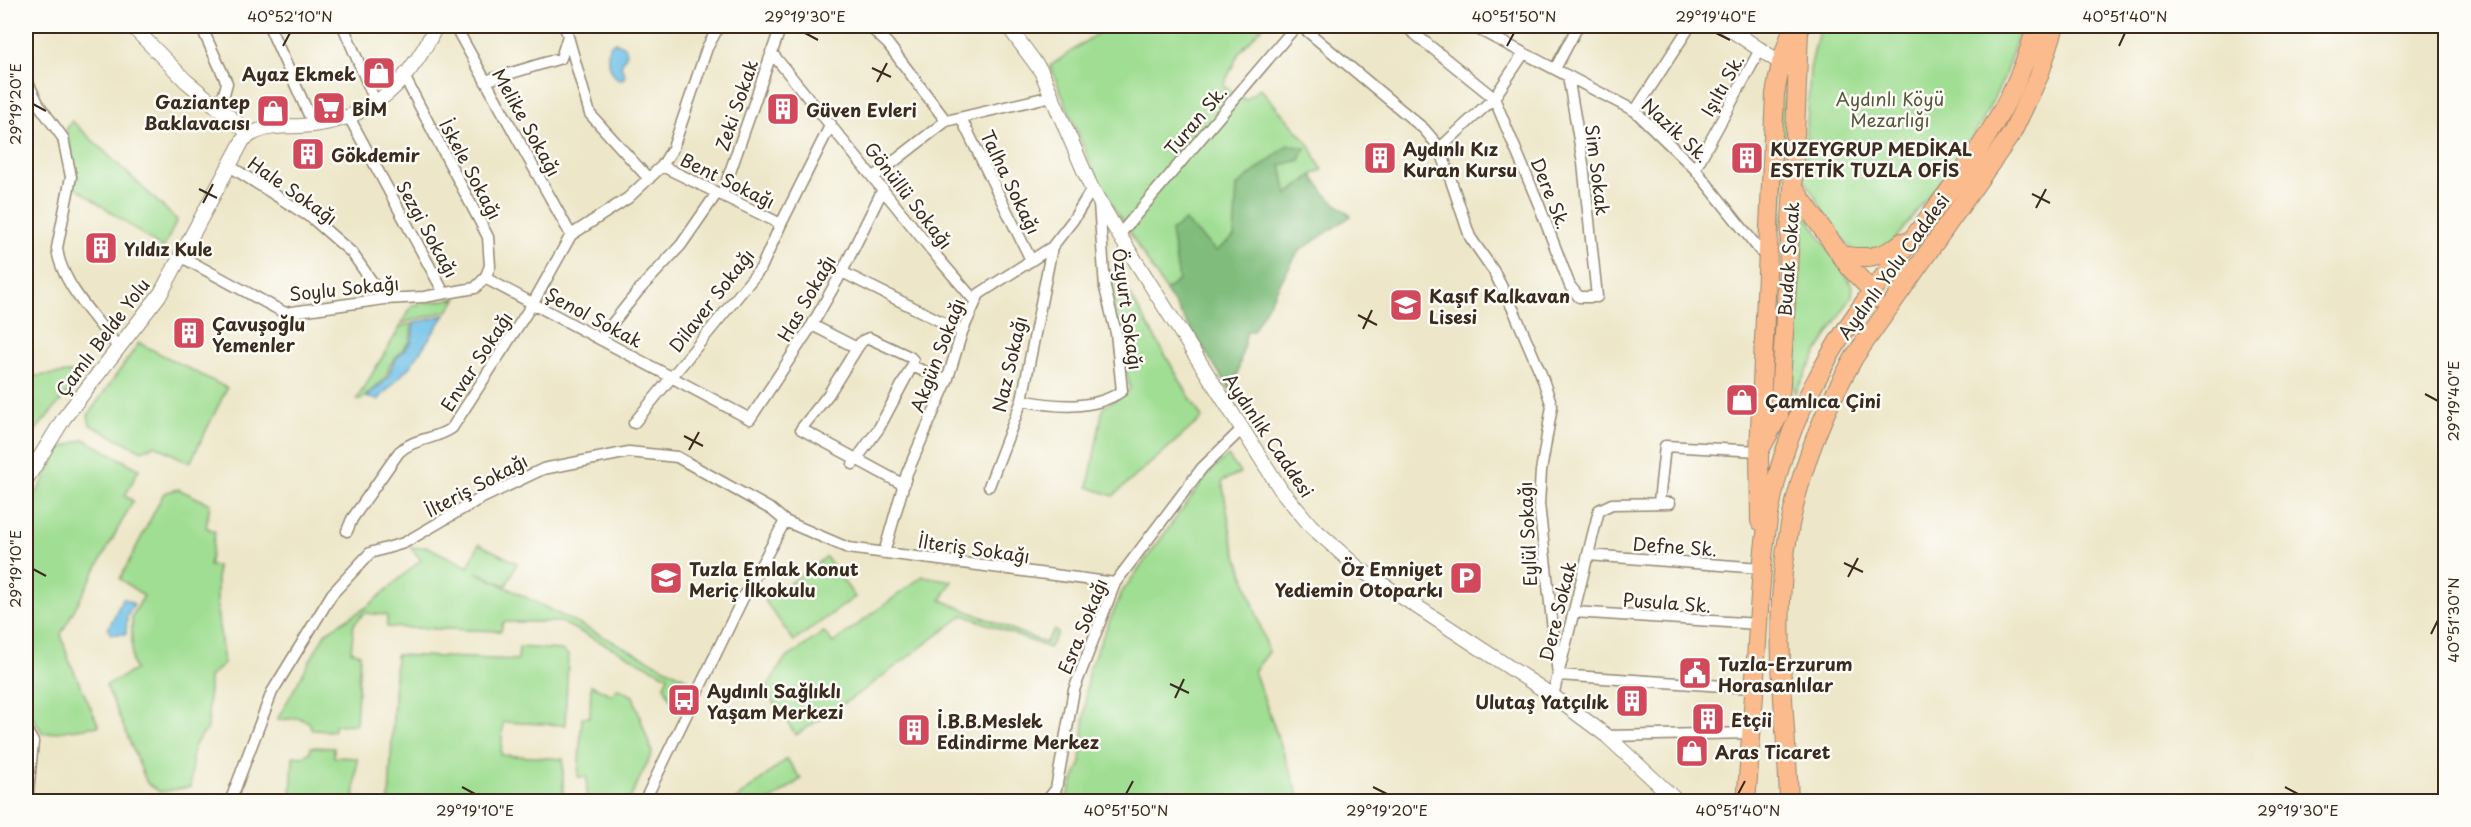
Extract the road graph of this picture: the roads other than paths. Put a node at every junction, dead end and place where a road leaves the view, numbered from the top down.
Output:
1 (132, 26) edge
2 (201, 26) edge
3 (269, 26) edge
4 (343, 26) edge
5 (436, 26) edge
6 (455, 26) edge
7 (565, 26) edge
8 (719, 26) edge
9 (780, 26) edge
10 (869, 26) edge
11 (1008, 26) edge
12 (1296, 26) edge
13 (1301, 26) edge
14 (1405, 26) edge
15 (1472, 26) edge
16 (1578, 26) edge
17 (1690, 26) edge
18 (1725, 26) edge
19 (1794, 26) edge
20 (1799, 26) edge
21 (2036, 26) edge
22 (2055, 26) edge
23 (567, 39) junction
24 (1761, 48) junction
25 (771, 52) junction
26 (1524, 53) junction
27 (1789, 68) junction
28 (1555, 69) junction
29 (1568, 76) junction
30 (405, 78) junction
31 (26, 79) edge
32 (485, 81) junction
33 (1052, 96) junction
34 (1494, 98) junction
35 (376, 103) junction
36 (215, 105) junction
37 (1635, 111) junction
38 (349, 117) junction
39 (961, 118) junction
40 (946, 121) junction
41 (313, 124) junction
42 (831, 124) junction
43 (250, 134) junction
44 (1440, 148) junction
45 (228, 165) junction
46 (662, 166) junction
47 (1695, 169) junction
48 (874, 177) junction
49 (650, 179) junction
50 (1793, 187) junction
51 (883, 189) junction
52 (719, 194) junction
53 (1096, 194) junction
54 (1923, 223) junction
55 (781, 224) junction
56 (1767, 231) junction
57 (571, 235) junction
58 (1119, 235) junction
59 (1052, 247) junction
60 (1840, 255) junction
61 (180, 256) junction
62 (1766, 258) junction
63 (1787, 259) junction
64 (1031, 260) junction
65 (842, 272) junction
66 (485, 279) junction
67 (1871, 290) junction
68 (444, 293) junction
69 (1588, 296) joint
70 (384, 299) junction
71 (975, 301) junction
72 (533, 303) junction
73 (812, 325) junction
74 (962, 332) junction
75 (600, 339) junction
76 (118, 347) junction
77 (857, 348) junction
78 (912, 366) junction
79 (671, 377) junction
80 (947, 381) junction
81 (1022, 400) junction
82 (750, 419) joint
83 (634, 423) dead end
84 (1818, 429) junction
85 (1241, 430) junction
86 (1759, 451) junction
87 (854, 462) junction
88 (26, 480) edge
89 (904, 485) junction
90 (989, 486) dead end
91 (785, 521) junction
92 (347, 531) dead end
93 (884, 553) junction
94 (1588, 555) junction
95 (1761, 568) junction
96 (1115, 583) junction
97 (1574, 612) junction
98 (1758, 624) junction
99 (1558, 675) junction
100 (1754, 688) junction
101 (1553, 696) junction
102 (26, 730) edge
103 (1752, 733) junction
104 (1607, 736) junction
105 (27, 801) edge
106 (230, 801) edge
107 (644, 801) edge
108 (1046, 801) edge
109 (1678, 801) edge
110 (1736, 801) edge
111 (1746, 801) edge
112 (1789, 801) edge

1 - 36 street
2 - 36 street
3 - 41 street
4 - 35 street
5 - 30 street
6 - 32 street, Melike Sokağı
7 - 23 street
8 - 46 street
9 - 25 street, Zeki Sokak
10 - 40 street
11 - 33 street, Aydınlık Caddesi
12 - 58 street, Turan Sk.
13 - 44 street, Eylül Sokağı
14 - 34 street, Dere Sk.
15 - 26 street, Nazik Sk.
16 - 28 street
17 - 37 street
18 - 24 street
19 - 27 main road, Budak Sokak
20 - 27 main road, Budak Sokak
21 - 54 main road, Aydınlı Yolu Caddesi
22 - 84 main road, Aydınlı Yolu Caddesi
23 - 32 street
23 - 49 street
24 - 27 street
24 - 47 street, Işıltı Sk.
25 - 42 street, Gönüllü Sokağı
25 - 52 street, Zeki Sokak
26 - 28 street, Nazik Sk.
26 - 34 street
27 - 50 main road, Budak Sokak
27 - 56 main road, Budak Sokak
28 - 29 street, Nazik Sk.
29 - 37 street, Nazik Sk.
29 - 69 street, Sim Sokak
30 - 35 street
30 - 66 street, İskele Sokağı
31 - 76 street
32 - 57 street, Melike Sokağı
33 - 39 street
33 - 53 street, Aydınlık Caddesi
34 - 44 street
34 - 69 street, Dere Sk.
35 - 38 street
36 - 43 street
37 - 47 street, Nazik Sk.
38 - 41 street
38 - 68 street, Sezgi Sokağı
39 - 40 street
39 - 64 street, Talha Sokağı
40 - 48 street
41 - 43 street
42 - 48 street, Gönüllü Sokağı
42 - 55 street, Dilaver Sokağı
43 - 45 street, Çamlı Belde Yolu
44 - 99 street, Eylül Sokağı
45 - 61 street, Çamlı Belde Yolu
45 - 70 street, Hale Sokağı
46 - 49 street
46 - 52 street, Bent Sokağı
47 - 62 street, Nazik Sk.
48 - 51 street, Gönüllü Sokağı
49 - 57 street
50 - 60 main road
50 - 63 main road, Budak Sokak
51 - 65 street, Has Sokağı
51 - 71 street, Gönüllü Sokağı
52 - 55 street, Bent Sokağı
52 - 75 street, Zeki Sokak
53 - 58 street, Aydınlık Caddesi
53 - 59 street, Akgün Sokağı
53 - 81 street, Özyurt Sokağı
54 - 60 main road
54 - 67 main road, Aydınlı Yolu Caddesi
55 - 79 street, Dilaver Sokağı
56 - 62 main road, Budak Sokak
56 - 63 street
57 - 72 street, Envar Sokağı
58 - 85 street, Aydınlık Caddesi
59 - 64 street, Akgün Sokağı
59 - 81 street, Naz Sokağı
60 - 67 main road
61 - 70 street, Soylu Sokağı
61 - 76 street, Çamlı Belde Yolu
62 - 86 main road, Budak Sokak
63 - 86 main road, Budak Sokak
64 - 71 street, Akgün Sokağı
65 - 73 street, Has Sokağı
65 - 74 street
66 - 68 street, Soylu Sokağı
66 - 72 street, Şenol Sokak
67 - 84 main road
67 - 95 main road, Aydınlı Yolu Caddesi
68 - 70 street, Soylu Sokağı
71 - 74 street, Akgün Sokağı
72 - 75 street, Şenol Sokak
72 - 92 street, Envar Sokağı
73 - 77 street
73 - 82 street, Has Sokağı
74 - 80 street, Akgün Sokağı
75 - 79 street, Şenol Sokak
76 - 88 street, Çamlı Belde Yolu
77 - 78 street
77 - 87 street
78 - 80 street
78 - 87 street
79 - 82 street, Şenol Sokak
79 - 83 street, Dilaver Sokağı
80 - 89 street, Akgün Sokağı
81 - 90 street, Naz Sokağı
84 - 112 main road, Aydınlı Yolu Caddesi
85 - 96 street, Esra Sokağı
85 - 101 street, Aydınlık Caddesi
86 - 94 street, Dere Sokak
86 - 95 main road, Budak Sokak
87 - 89 street
89 - 93 street, Akgün Sokağı
91 - 93 street, İlteriş Sokağı
91 - 106 street, İlteriş Sokağı
91 - 107 street
93 - 96 street, İlteriş Sokağı
94 - 95 street, Defne Sk.
94 - 97 street, Dere Sokak
95 - 98 main road, Aydınlı Yolu Caddesi
96 - 108 street, Esra Sokağı
97 - 98 street, Pusula Sk.
97 - 99 street, Dere Sokak
98 - 100 main road, Aydınlı Yolu Caddesi
99 - 100 street
99 - 101 street, Eylül Sokağı
100 - 103 main road, Aydınlı Yolu Caddesi
101 - 104 street, Aydınlık Caddesi
102 - 105 street
103 - 104 street
103 - 110 main road
103 - 111 main road, Aydınlı Yolu Caddesi
104 - 109 street, Aydınlık Caddesi

